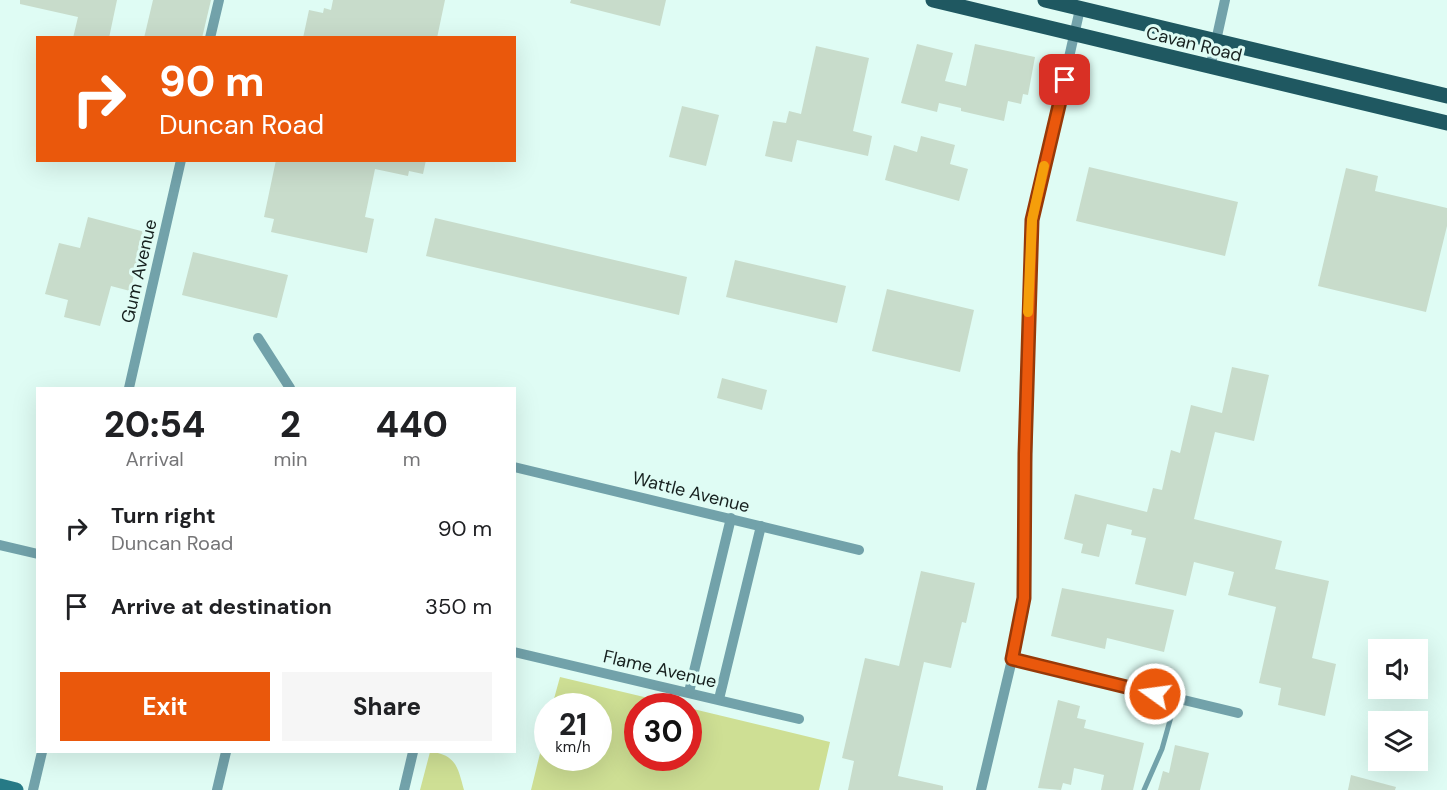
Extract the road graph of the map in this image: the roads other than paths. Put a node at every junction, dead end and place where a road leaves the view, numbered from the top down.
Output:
1 (219, 0) edge
2 (933, 0) edge
3 (1045, 0) edge
4 (1225, 0) edge
5 (1080, 9) junction
6 (1075, 35) junction
7 (210, 36) edge
8 (1216, 41) junction
9 (1210, 68) junction
10 (1447, 96) edge
11 (1447, 123) edge
12 (181, 162) edge
13 (258, 338) dead end
14 (129, 387) edge
15 (289, 387) edge
16 (516, 467) edge
17 (731, 518) junction
18 (761, 526) junction
19 (0, 545) edge
20 (859, 550) dead end
21 (36, 554) edge
22 (516, 652) edge
23 (1012, 659) junction
24 (689, 692) junction
25 (719, 699) junction
26 (1176, 699) junction
27 (1238, 713) dead end
28 (799, 719) dead end
29 (42, 753) edge
30 (226, 753) edge
31 (413, 753) edge
32 (0, 786) edge
33 (16, 790) edge
34 (33, 790) edge
35 (217, 790) edge
36 (404, 790) edge
37 (981, 790) edge
38 (1144, 790) edge

1 - 7 street
2 - 6 main road, Cavan Road
3 - 5 main road, Cavan Road
4 - 8 street
5 - 6 street
5 - 8 main road, Cavan Road
6 - 9 main road, Cavan Road
6 - 23 street
8 - 9 street
8 - 10 main road, Cavan Road
9 - 11 main road, Cavan Road
12 - 14 street, Gum Avenue
13 - 15 street
16 - 17 street, Wattle Avenue
17 - 18 street, Wattle Avenue
17 - 24 street
18 - 20 street, Wattle Avenue
18 - 25 street
19 - 21 street
22 - 24 street, Flame Avenue
23 - 26 street
23 - 37 street
24 - 25 street, Flame Avenue
25 - 28 street, Flame Avenue
26 - 27 street
26 - 38 lane
29 - 34 street
30 - 35 street
31 - 36 street
32 - 33 street

